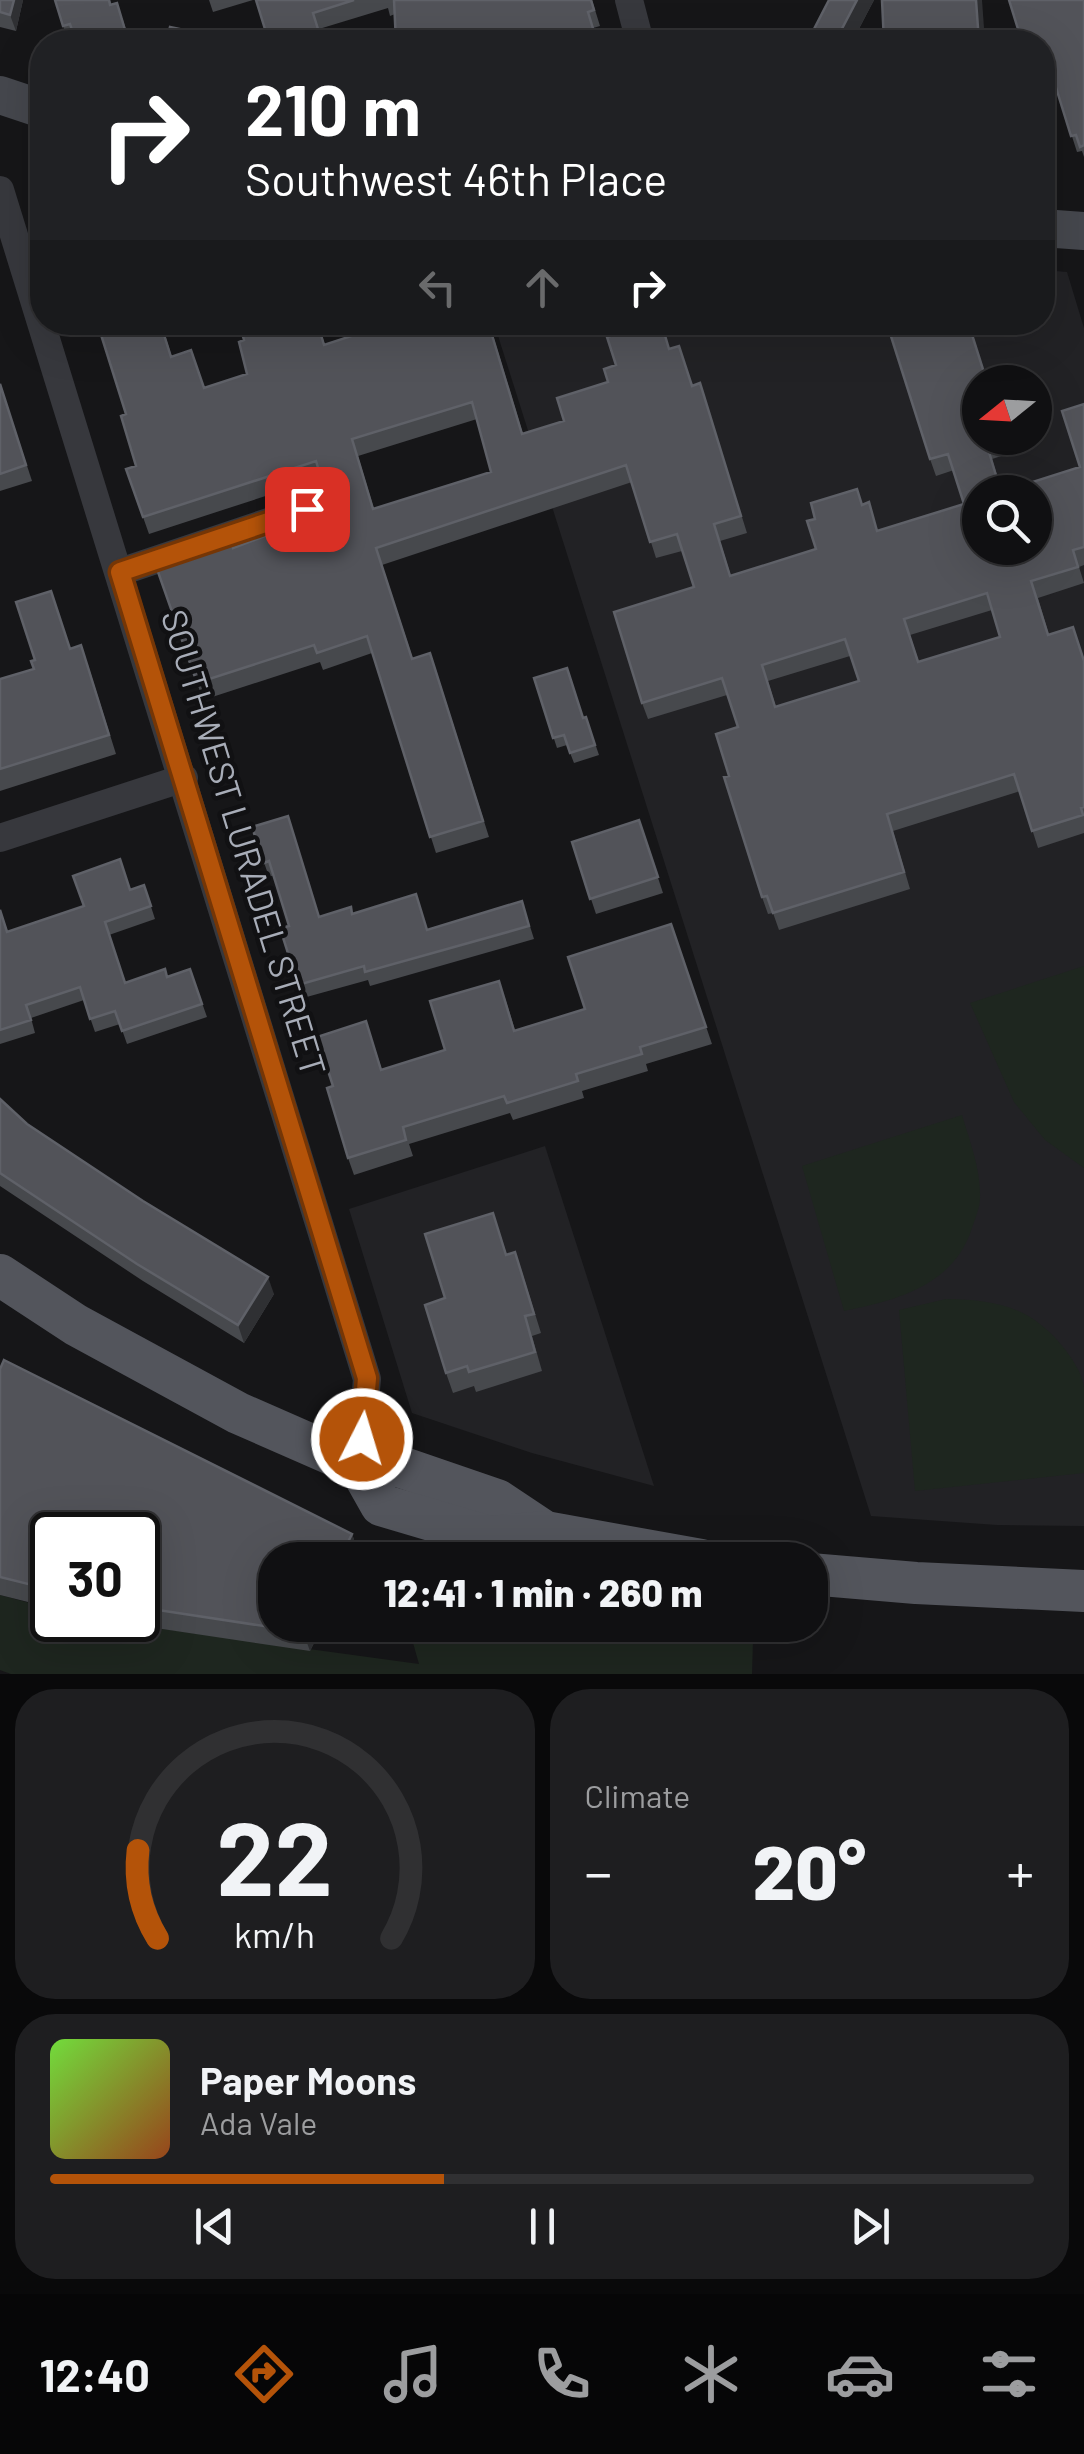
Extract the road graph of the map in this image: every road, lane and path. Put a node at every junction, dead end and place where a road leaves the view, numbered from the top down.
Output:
1 (628, 0) edge
2 (637, 30) edge
3 (0, 95) edge
4 (30, 105) edge
5 (0, 190) edge
6 (1055, 229) edge
7 (1084, 231) edge
8 (30, 286) edge
9 (46, 335) edge
10 (307, 509) dead end
11 (120, 572) junction
12 (184, 778) junction
13 (0, 838) edge
14 (0, 1276) edge
15 (359, 1466) junction
16 (601, 1542) edge
17 (828, 1576) edge
18 (1084, 1591) edge

1 - 2 street
3 - 4 main road
5 - 8 street, SOUTHWEST LURADEL STREET
6 - 7 main road
9 - 11 street, SOUTHWEST LURADEL STREET
10 - 11 street
11 - 12 street, SOUTHWEST LURADEL STREET
12 - 13 street
12 - 15 street, SOUTHWEST LURADEL STREET
14 - 15 main road
15 - 16 main road
17 - 18 main road

